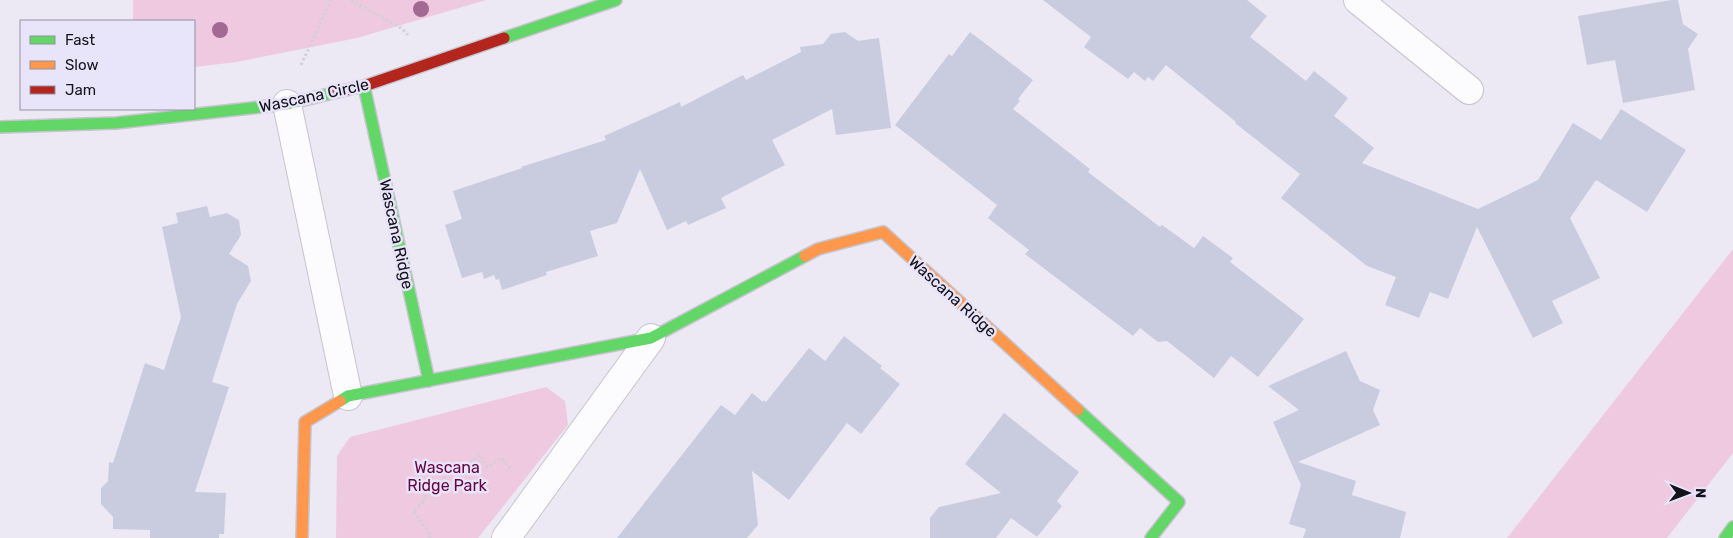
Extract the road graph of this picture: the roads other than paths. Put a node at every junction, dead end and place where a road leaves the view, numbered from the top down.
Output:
1 (616, 0) edge
2 (1358, 0) edge
3 (364, 86) junction
4 (1469, 90) dead end
5 (287, 104) junction
6 (0, 127) edge
7 (651, 338) junction
8 (429, 381) junction
9 (348, 396) junction
10 (1733, 528) edge
11 (302, 538) edge
12 (506, 538) edge
13 (1151, 538) edge
14 (1725, 538) edge

1 - 3 street, Wascana Circle
2 - 4 street
3 - 5 street, Wascana Circle
3 - 8 street, Wascana Ridge
5 - 6 street, Wascana Circle
5 - 9 street
7 - 8 street, Wascana Ridge
7 - 12 street, Wascana Ridge
7 - 13 street, Wascana Ridge
8 - 9 street, Wascana Ridge
9 - 11 street, Wascana Ridge
10 - 14 street

